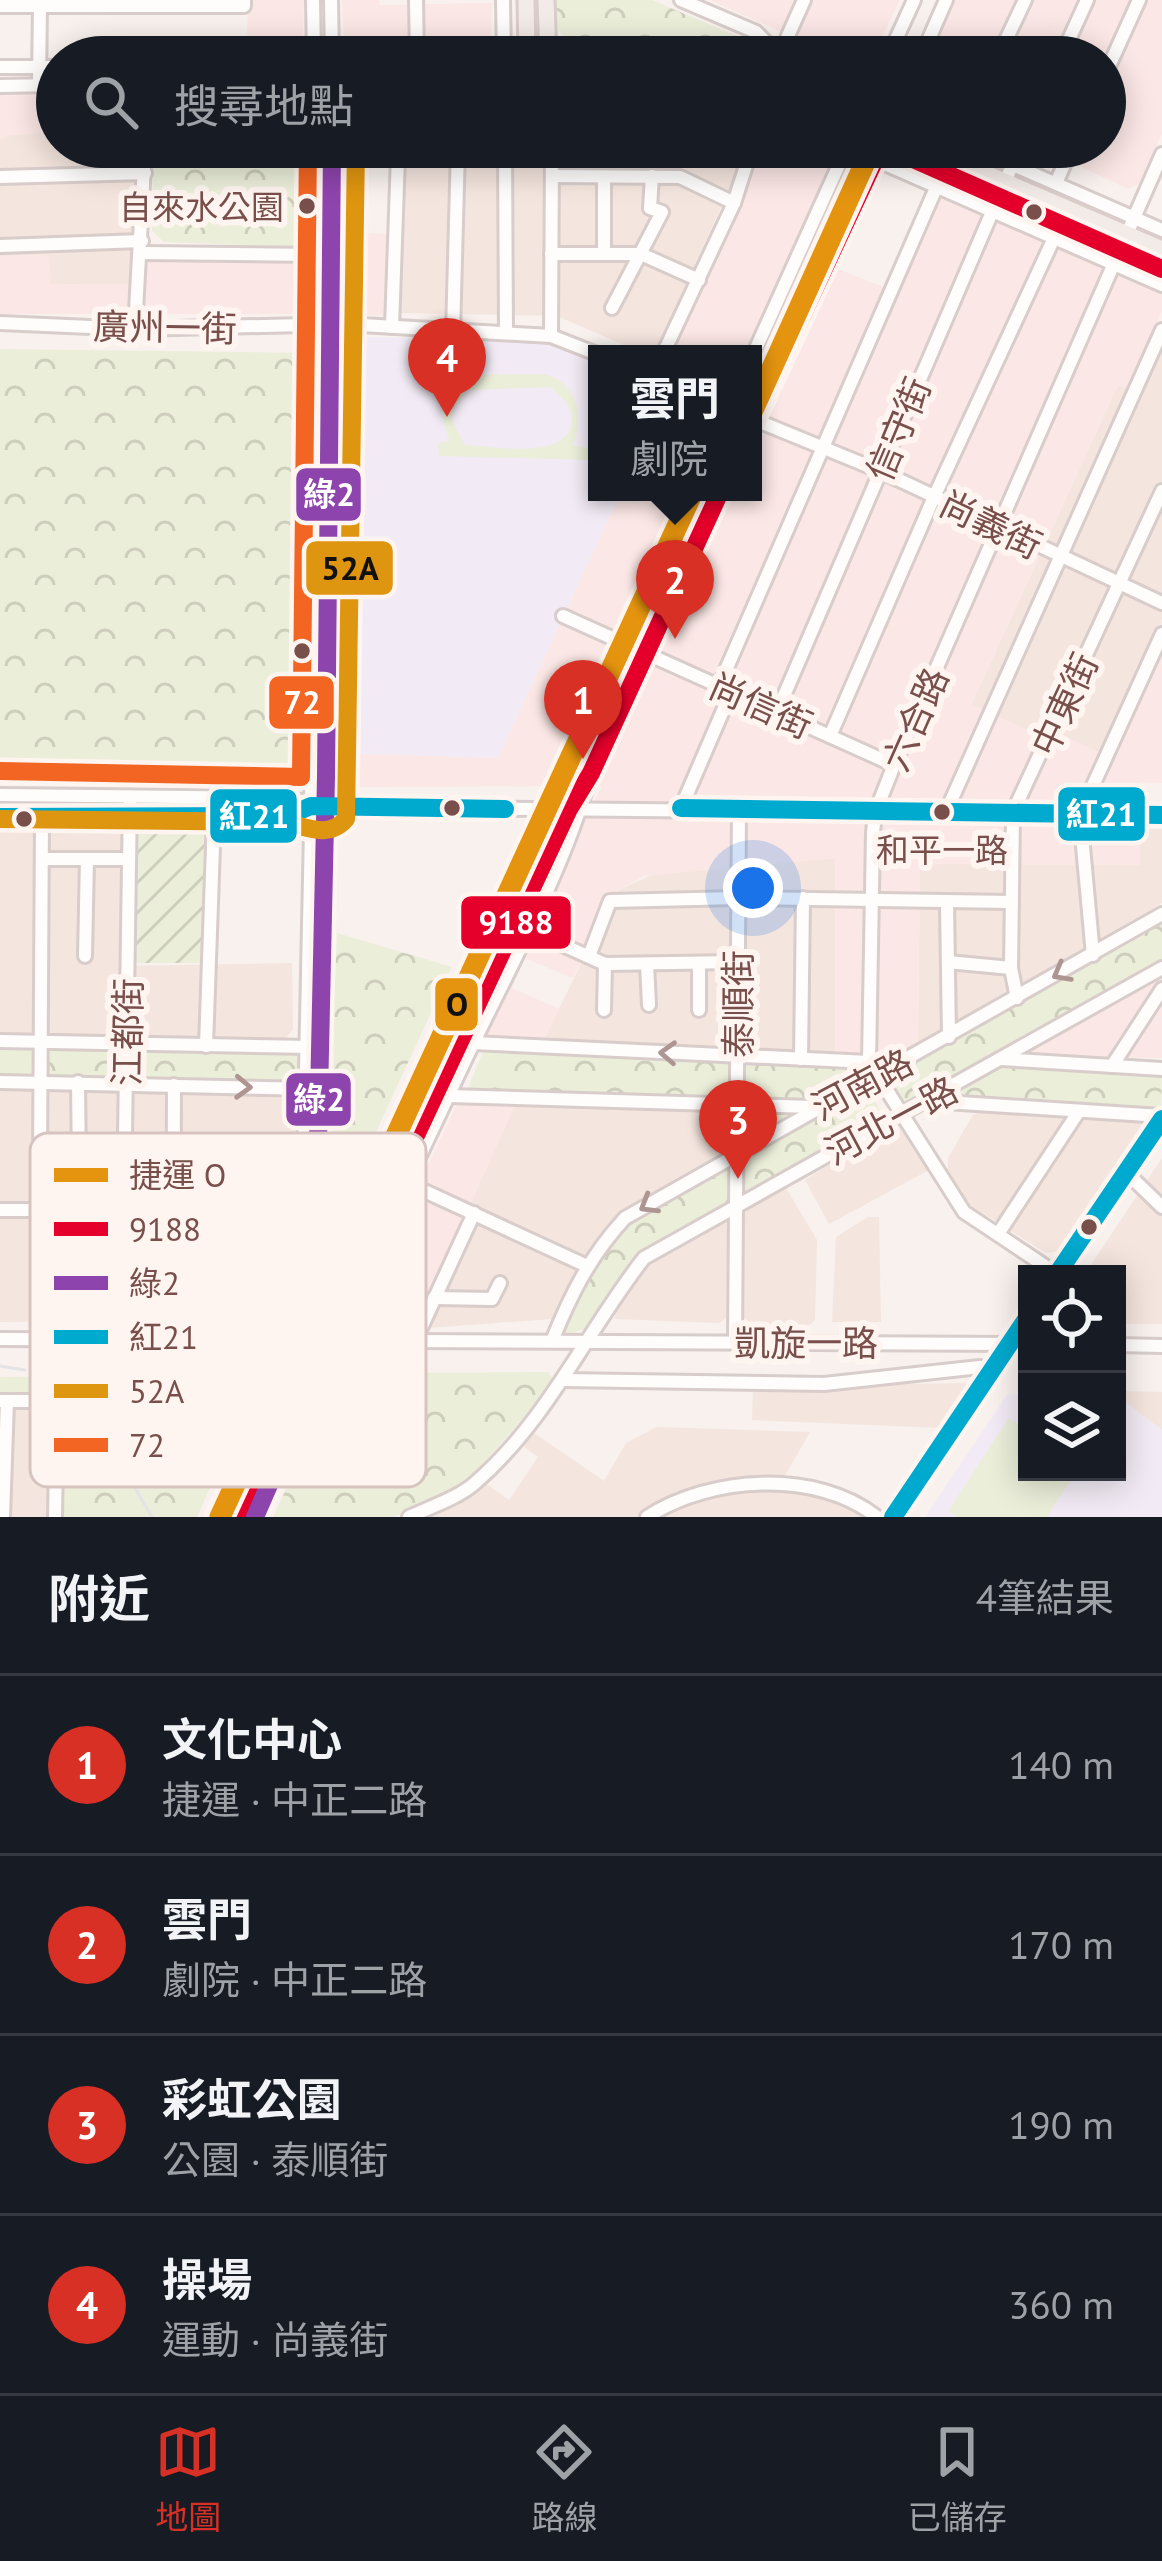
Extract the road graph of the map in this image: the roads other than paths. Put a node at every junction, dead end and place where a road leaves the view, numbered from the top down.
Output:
1 (244, 0) edge
2 (313, 0) edge
3 (331, 0) edge
4 (416, 0) edge
5 (503, 0) edge
6 (526, 0) edge
7 (546, 0) edge
8 (681, 0) edge
9 (804, 0) edge
10 (914, 0) edge
11 (946, 0) edge
12 (1025, 0) edge
13 (1088, 0) edge
14 (1139, 0) edge
15 (40, 3) edge
16 (0, 6) edge
17 (715, 7) edge
18 (40, 36) edge
19 (314, 36) edge
20 (332, 36) edge
21 (417, 36) edge
22 (504, 36) edge
23 (527, 36) edge
24 (547, 36) edge
25 (760, 36) edge
26 (789, 36) edge
27 (898, 36) edge
28 (930, 36) edge
29 (1008, 36) edge
30 (1071, 36) edge
31 (1123, 36) edge
32 (0, 67) edge
33 (36, 67) edge
34 (0, 86) edge
35 (36, 86) edge
36 (1162, 154) edge
37 (145, 168) edge
38 (314, 168) edge
39 (332, 168) edge
40 (398, 168) edge
41 (457, 168) edge
42 (505, 168) edge
43 (553, 168) edge
44 (745, 168) edge
45 (838, 168) edge
46 (872, 168) edge
47 (905, 168) edge
48 (924, 168) edge
49 (958, 168) edge
50 (1010, 168) edge
51 (1021, 168) edge
52 (1063, 168) edge
53 (145, 173) junction
54 (554, 176) junction
55 (652, 176) junction
56 (0, 177) edge
57 (604, 178) junction
58 (1056, 183) junction
59 (936, 188) junction
60 (999, 195) junction
61 (734, 202) junction
62 (1162, 230) edge
63 (1054, 238) junction
64 (1122, 241) junction
65 (0, 246) edge
66 (142, 247) junction
67 (1162, 249) edge
68 (604, 253) junction
69 (551, 254) junction
70 (640, 254) junction
71 (313, 255) junction
72 (1162, 268) edge
73 (699, 280) junction
74 (1162, 285) edge
75 (612, 308) dead end
76 (0, 323) edge
77 (330, 325) junction
78 (314, 327) junction
79 (135, 328) junction
80 (392, 328) junction
81 (1162, 330) edge
82 (506, 332) junction
83 (452, 333) junction
84 (551, 336) junction
85 (667, 345) edge
86 (758, 345) edge
87 (588, 350) edge
88 (762, 400) edge
89 (762, 423) edge
90 (823, 448) junction
91 (880, 471) junction
92 (1162, 491) edge
93 (934, 497) junction
94 (687, 501) edge
95 (716, 501) edge
96 (1000, 528) junction
97 (1062, 558) junction
98 (1119, 584) junction
99 (1162, 603) edge
100 (563, 616) dead end
101 (1162, 634) edge
102 (623, 643) junction
103 (646, 653) junction
104 (725, 689) junction
105 (777, 712) junction
106 (830, 736) junction
107 (894, 765) junction
108 (0, 795) edge
109 (130, 797) junction
110 (318, 807) junction
111 (575, 808) junction
112 (681, 808) junction
113 (548, 809) junction
114 (739, 811) junction
115 (946, 812) junction
116 (1013, 812) junction
117 (875, 813) junction
118 (1080, 814) junction
119 (1162, 815) edge
120 (42, 816) junction
121 (0, 817) edge
122 (130, 817) junction
123 (214, 818) junction
124 (42, 859) junction
125 (87, 859) junction
126 (129, 859) junction
127 (738, 898) junction
128 (803, 898) junction
129 (871, 899) junction
130 (1012, 902) junction
131 (947, 903) junction
132 (1162, 914) edge
133 (527, 929) junction
134 (1093, 955) junction
135 (86, 956) dead end
136 (589, 956) junction
137 (738, 962) junction
138 (948, 962) junction
139 (605, 964) junction
140 (647, 964) junction
141 (699, 965) junction
142 (1011, 968) junction
143 (1162, 968) edge
144 (1162, 989) edge
145 (1016, 998) junction
146 (649, 1005) dead end
147 (604, 1010) dead end
148 (699, 1010) dead end
149 (949, 1037) junction
150 (0, 1041) edge
151 (42, 1042) junction
152 (474, 1043) junction
153 (128, 1044) junction
154 (206, 1046) junction
155 (312, 1047) junction
156 (737, 1056) junction
157 (801, 1059) junction
158 (1001, 1059) junction
159 (869, 1062) junction
160 (1112, 1066) junction
161 (1162, 1069) edge
162 (878, 1078) junction
163 (0, 1082) edge
164 (78, 1082) junction
165 (40, 1083) junction
166 (127, 1084) junction
167 (174, 1084) junction
168 (312, 1089) junction
169 (448, 1096) junction
170 (928, 1101) junction
171 (736, 1104) junction
172 (817, 1107) junction
173 (1079, 1111) junction
174 (900, 1113) junction
175 (1162, 1118) edge
176 (39, 1133) edge
177 (79, 1133) edge
178 (126, 1133) edge
179 (174, 1133) edge
180 (313, 1133) edge
181 (396, 1133) edge
182 (408, 1133) edge
183 (413, 1133) edge
184 (426, 1143) edge
185 (736, 1153) junction
186 (1126, 1172) junction
187 (426, 1192) edge
188 (735, 1206) junction
189 (1162, 1207) edge
190 (474, 1213) junction
191 (998, 1234) junction
192 (1044, 1265) edge
193 (1063, 1265) edge
194 (586, 1266) junction
195 (500, 1282) dead end
196 (434, 1298) junction
197 (426, 1316) edge
198 (426, 1341) edge
199 (552, 1341) junction
200 (587, 1341) junction
201 (734, 1342) junction
202 (1018, 1344) edge
203 (1126, 1346) edge
204 (1162, 1346) edge
205 (980, 1367) dead end
206 (562, 1380) junction
207 (3, 1401) edge
208 (56, 1487) edge
209 (231, 1487) edge
210 (268, 1487) edge
211 (3, 1517) edge
212 (55, 1517) edge
213 (217, 1517) edge
214 (255, 1517) edge
215 (409, 1517) edge
216 (647, 1517) edge
217 (877, 1517) edge
218 (893, 1517) edge

1 - 15 street
2 - 19 street
3 - 20 street
4 - 21 street
5 - 22 street
6 - 23 main road
7 - 24 main road
8 - 17 street
9 - 26 street
10 - 27 street
11 - 28 street
12 - 29 street
13 - 30 street
14 - 31 street
15 - 16 street
15 - 18 street
17 - 25 street
32 - 33 street
34 - 35 street
36 - 64 street, 六合路
37 - 53 street
38 - 71 street
39 - 77 street
40 - 80 street
41 - 83 street
42 - 82 street
43 - 54 street
44 - 61 street
45 - 86 street
46 - 88 street
47 - 59 street
48 - 60 main road
49 - 60 main road
50 - 60 street, 信守街
51 - 58 street
52 - 58 street
53 - 56 street
53 - 66 street
54 - 57 street
54 - 69 street
55 - 57 street
55 - 61 street
55 - 70 street
57 - 68 street
58 - 64 street
59 - 60 street
59 - 90 street
60 - 63 street
60 - 64 main road
60 - 91 street, 信守街
61 - 73 street
62 - 64 street
63 - 64 street
63 - 93 street
64 - 67 main road
64 - 72 main road
64 - 74 street
64 - 96 street, 六合路
65 - 66 street
66 - 71 street
66 - 79 street
68 - 69 street
68 - 70 street
69 - 84 street
70 - 73 street
70 - 75 street
71 - 78 street
73 - 85 street
76 - 79 street, 廣州一街
77 - 78 street, 廣州一街
77 - 80 street
77 - 110 street
78 - 79 street, 廣州一街
78 - 110 street
80 - 83 street
81 - 97 street
82 - 83 street
82 - 84 street
84 - 87 street
89 - 90 street, 尚義街
90 - 91 street, 尚義街
90 - 104 street
91 - 93 street, 尚義街
91 - 105 street, 信守街
92 - 98 street, 中東街
93 - 96 street, 尚義街
93 - 106 street
94 - 102 street
95 - 103 street
96 - 97 street, 尚義街
96 - 107 street, 六合路
97 - 98 street, 尚義街
97 - 115 street
98 - 99 street, 尚義街
98 - 116 street, 中東街
100 - 102 street, 尚信街
101 - 118 street
102 - 103 street, 尚信街
102 - 113 street
103 - 104 street, 尚信街
103 - 111 street
104 - 105 street, 尚信街
104 - 112 street
105 - 106 street, 尚信街
106 - 107 street, 尚信街
107 - 117 street, 六合路
108 - 109 street
109 - 110 street
109 - 122 street, 江都街
110 - 113 street
110 - 123 street
110 - 155 street
111 - 112 street
111 - 113 street
111 - 133 street
111 - 183 street
112 - 114 street
113 - 181 street
113 - 182 street
114 - 117 street
114 - 127 street, 泰順街
115 - 116 street
115 - 117 street
116 - 118 street
116 - 130 street, 中東街
117 - 129 street, 六合路
118 - 119 street
118 - 134 street
120 - 121 street
120 - 122 street
120 - 124 street
122 - 123 street
122 - 126 street, 江都街
123 - 154 street
124 - 125 street
124 - 151 street
125 - 126 street
125 - 135 street
126 - 153 street, 江都街
127 - 128 street
127 - 136 street
127 - 137 street, 泰順街
128 - 129 street
128 - 157 street
129 - 131 street
129 - 159 street, 六合路
130 - 131 street
130 - 142 street, 中東街
131 - 138 street
132 - 134 street, 河南路
133 - 136 street
133 - 152 street
134 -> 145 street, 河南路
136 - 139 street
137 - 141 street
137 - 156 street, 泰順街
138 - 142 street
138 - 149 street
139 - 140 street
139 - 147 street
140 - 141 street
140 - 146 street
141 - 148 street
142 - 145 street, 中東街
143 - 158 street, 河北一路
144 - 160 street
145 - 149 street, 河南路
149 - 162 street, 河南路
150 - 151 street
151 - 153 street
151 - 165 street
156 -> 152 street
152 - 169 street
153 - 154 street
153 - 166 street, 江都街
154 - 155 street
155 - 168 street
156 - 157 street
156 - 171 street, 泰順街
157 - 159 street
158 - 160 street
158 - 170 street, 河北一路
159 - 162 street
160 - 161 street
162 - 172 street, 河南路
162 - 174 street
163 - 165 street
164 - 165 street
164 - 166 street
164 - 177 street
165 - 176 street
166 - 167 street
166 - 178 street, 江都街
167 -> 168 street
167 - 179 street
168 - 180 street
169 - 171 street
169 - 184 street
170 - 173 street
170 - 174 street, 河北一路
171 - 172 street
171 - 185 street, 泰順街
172 - 185 street, 河南路
173 - 175 street
173 - 191 street
174 - 188 street, 河北一路
174 - 191 street
175 - 186 main road
185 - 188 street, 泰順街
185 -> 194 street, 河南路
186 - 189 street
186 - 193 main road
187 - 190 street
188 - 200 street, 河北一路
188 - 201 street, 泰順街
190 - 194 street
190 - 196 street
191 - 192 street
194 - 199 street, 河南路
195 - 196 street
196 - 197 street
198 - 199 street
199 - 200 street, 凱旋一路
200 - 201 street, 凱旋一路
200 - 206 street, 河北一路
201 - 202 street, 凱旋一路
202 - 218 main road
203 - 204 street
205 - 206 street
206 - 215 street, 河北一路
207 - 211 street
208 - 212 street
209 - 213 street
210 - 214 street
216 - 217 street

